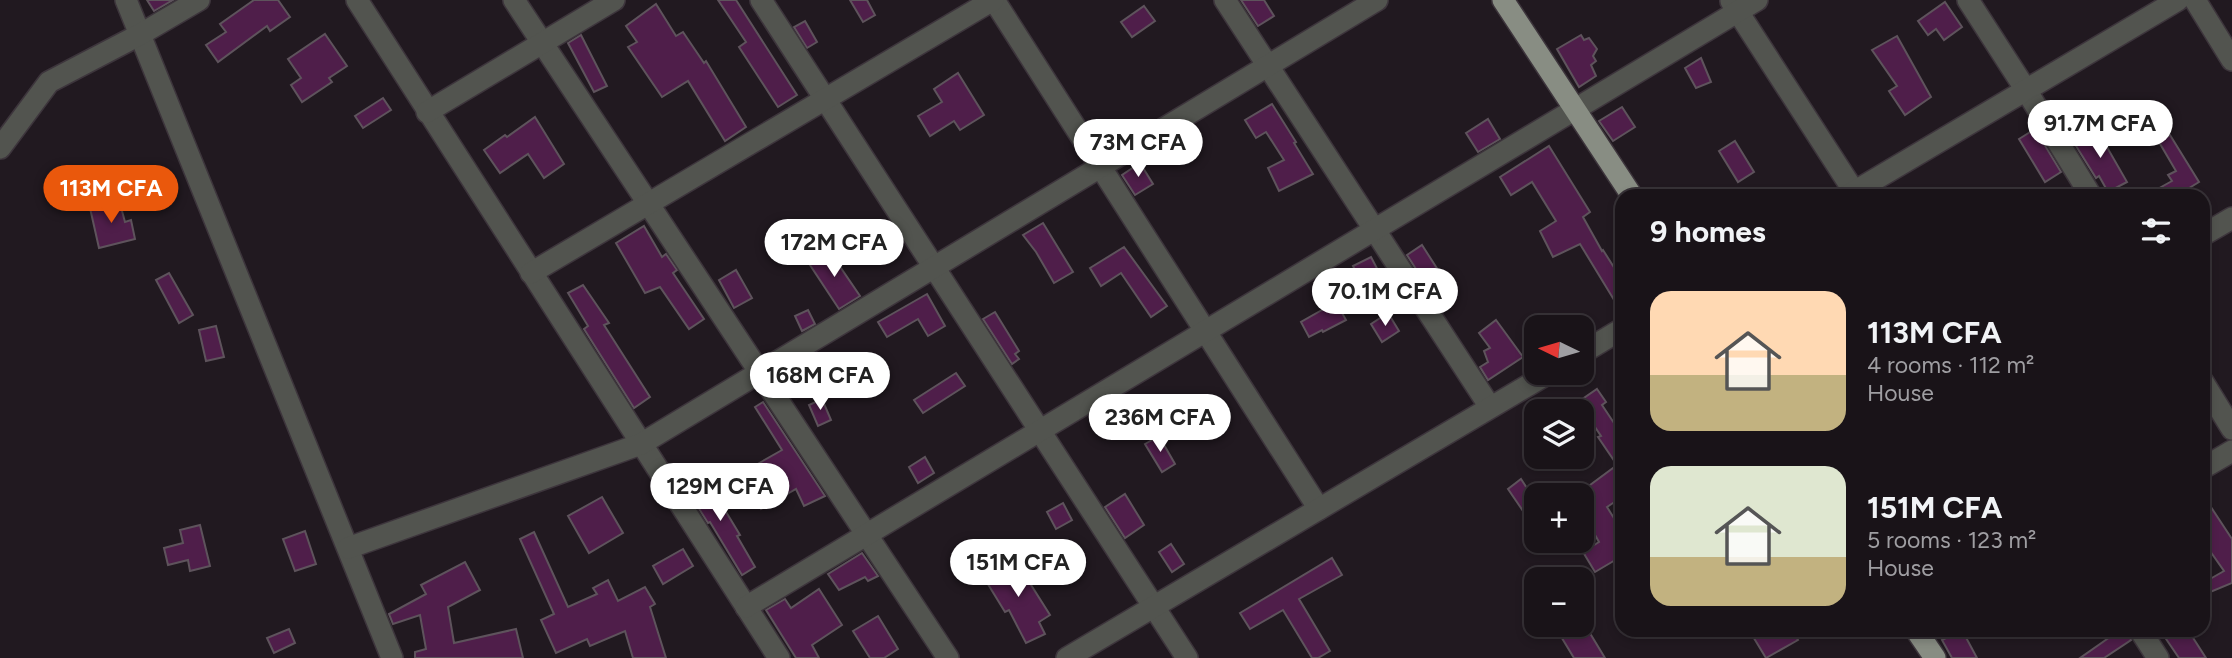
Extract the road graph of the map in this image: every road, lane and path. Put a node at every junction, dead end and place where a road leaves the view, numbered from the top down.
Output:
1 (126, 0) edge
2 (199, 0) edge
3 (356, 0) edge
4 (514, 0) edge
5 (614, 0) edge
6 (761, 0) edge
7 (993, 0) edge
8 (1225, 0) edge
9 (1377, 0) edge
10 (1503, 0) edge
11 (1757, 0) edge
12 (1968, 0) edge
13 (2178, 0) edge
14 (2195, 0) edge
15 (1734, 6) edge
16 (141, 34) junction
17 (542, 43) junction
18 (2232, 60) edge
19 (1268, 66) junction
20 (2026, 90) junction
21 (825, 99) junction
22 (1575, 109) junction
23 (427, 112) junction
24 (0, 149) edge
25 (1100, 167) junction
26 (1627, 189) edge
27 (1850, 189) edge
28 (1861, 189) edge
29 (2087, 189) edge
30 (649, 204) junction
31 (2232, 218) edge
32 (1374, 230) junction
33 (2210, 231) edge
34 (934, 267) junction
35 (531, 273) junction
36 (1205, 331) junction
37 (1615, 333) edge
38 (1594, 346) edge
39 (760, 372) junction
40 (1528, 385) edge
41 (2210, 393) edge
42 (1490, 407) junction
43 (2232, 429) edge
44 (1040, 430) junction
45 (641, 444) junction
46 (2232, 452) edge
47 (2210, 464) edge
48 (1319, 509) junction
49 (867, 535) junction
50 (348, 548) junction
51 (746, 607) junction
52 (1154, 607) junction
53 (1922, 637) edge
54 (2144, 637) edge
55 (392, 658) edge
56 (779, 658) edge
57 (948, 658) edge
58 (1067, 658) edge
59 (1187, 658) edge
60 (1935, 658) edge
61 (2158, 658) edge

1 - 16 street
2 - 16 street
3 - 23 street
4 - 17 street
5 - 17 street
6 - 21 street
7 - 21 street
7 - 25 street
8 - 19 street
9 - 19 street
10 - 22 main road
11 - 15 street
12 - 20 street
13 - 20 street
14 - 18 street
15 - 22 street
15 - 27 street
16 - 24 street
16 - 50 street
17 - 23 street
17 - 30 street
19 - 25 street
19 - 32 street
20 - 28 street
20 - 29 street
21 - 30 street
21 - 34 street
22 - 26 main road
22 - 32 street
23 - 35 street
25 - 34 street
25 - 36 street
30 - 35 street
30 - 39 street
31 - 33 street
32 - 36 street
32 - 42 street
34 - 39 street
34 - 44 street
35 - 45 street
36 - 44 street
36 - 48 street
37 - 38 street
39 - 45 street
39 - 49 street
40 - 42 street
41 - 43 street
42 - 48 street
44 - 49 street
44 - 52 street
45 - 50 street
45 - 51 street
46 - 47 street
48 - 52 street
49 - 51 street
49 - 57 street
50 - 55 street
51 - 56 street
52 - 58 street
52 - 59 street
53 - 60 main road
54 - 61 street

